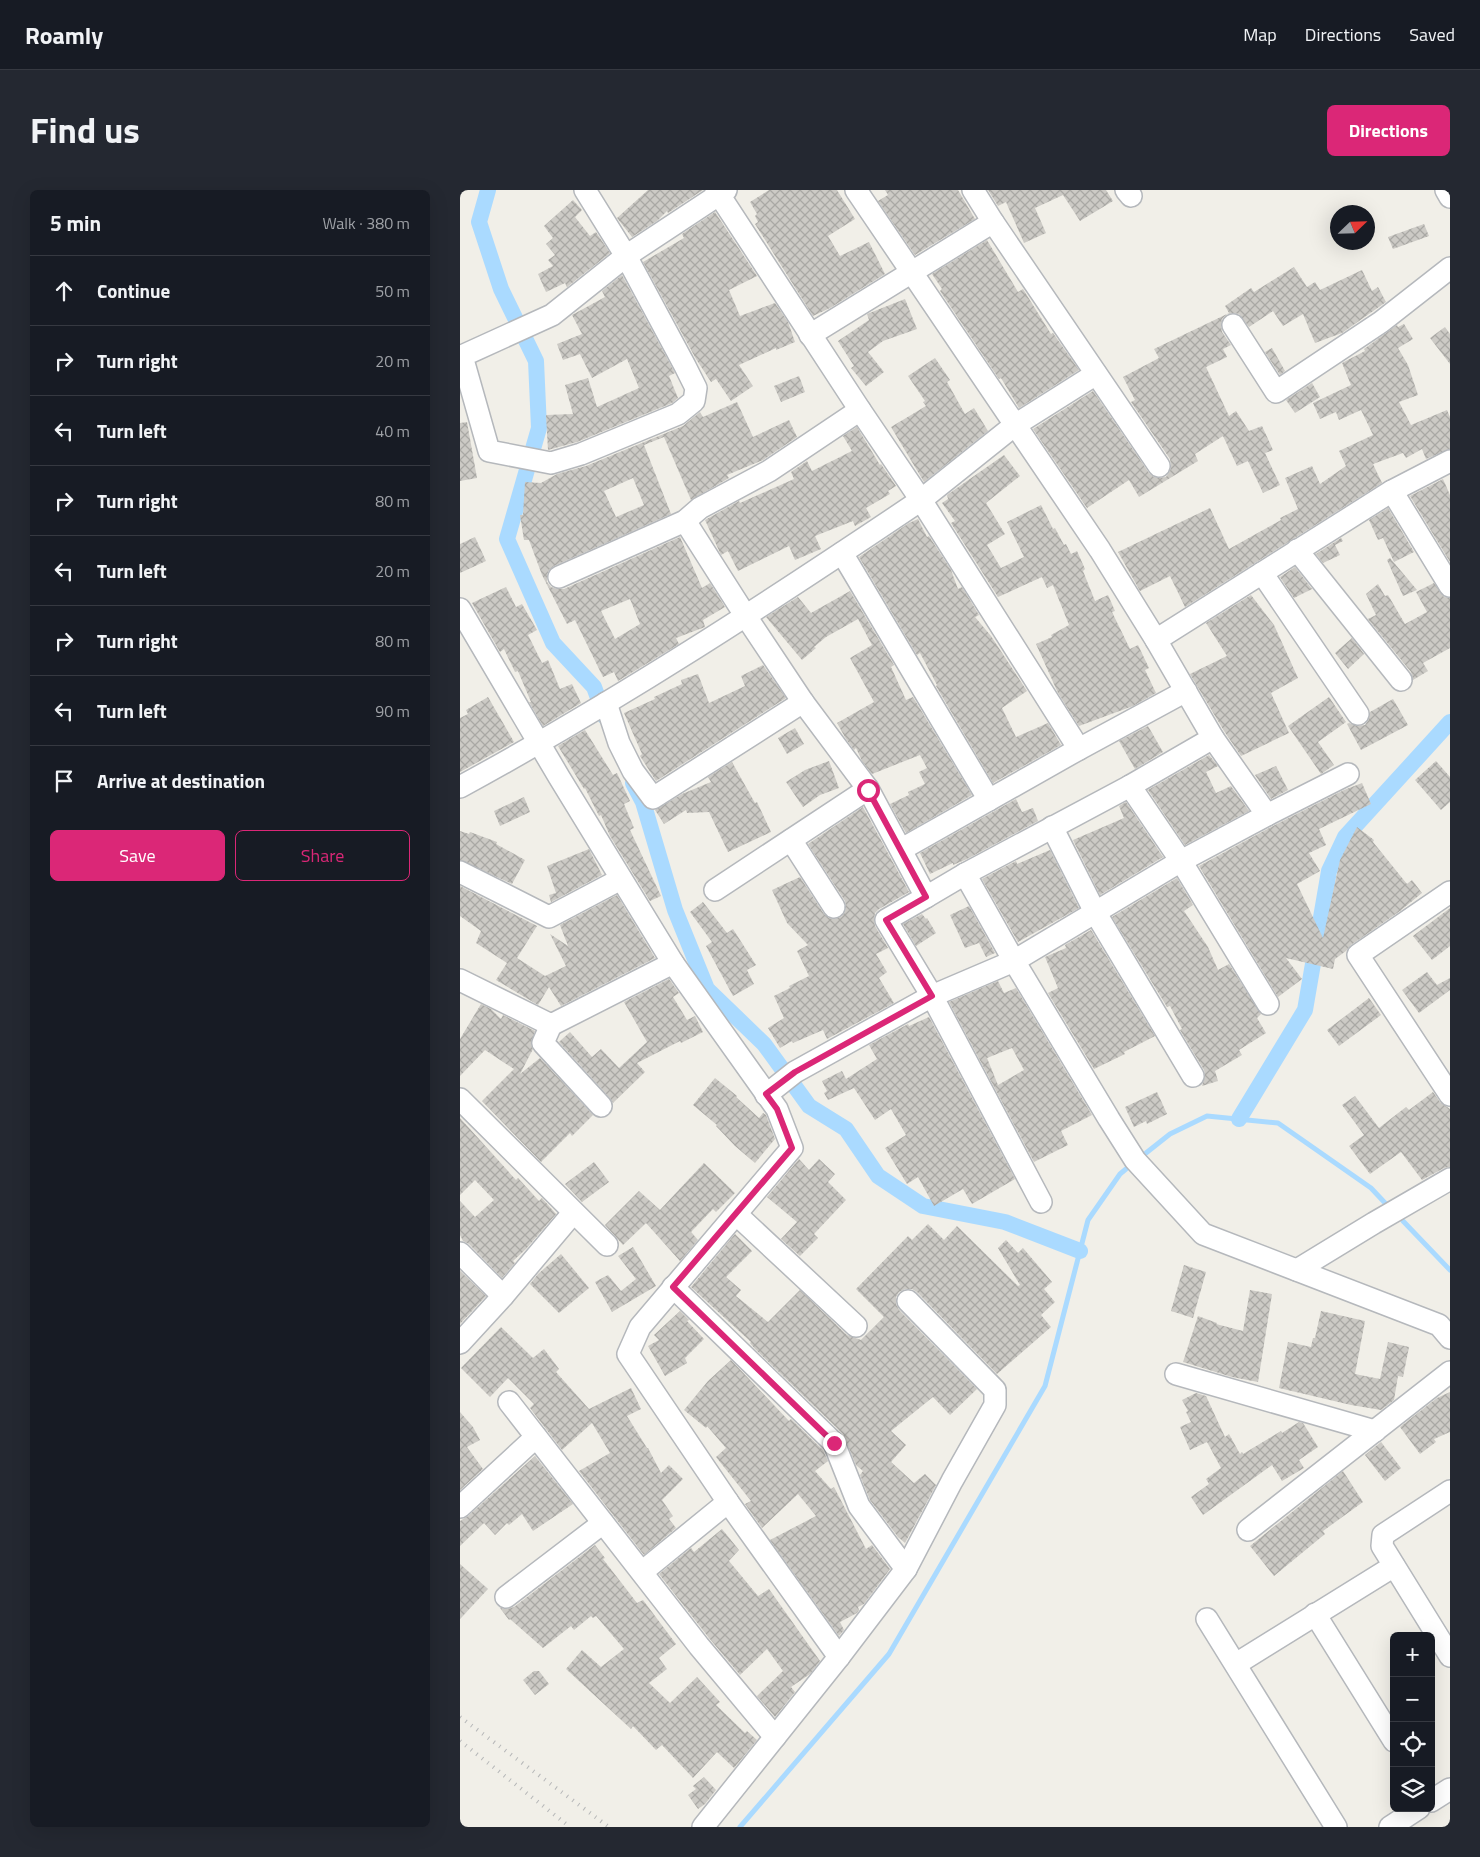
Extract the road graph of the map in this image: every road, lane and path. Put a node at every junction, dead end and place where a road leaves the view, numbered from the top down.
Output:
1 (585, 190) edge
2 (856, 190) edge
3 (973, 190) edge
4 (1446, 190) edge
5 (720, 192) edge
6 (1450, 196) edge
7 (993, 222) junction
8 (626, 256) junction
9 (1450, 268) edge
10 (912, 273) junction
11 (1233, 325) dead end
12 (810, 334) junction
13 (461, 355) edge
14 (1096, 374) junction
15 (860, 410) junction
16 (1015, 425) junction
17 (1450, 461) edge
18 (1159, 466) dead end
19 (1392, 491) junction
20 (921, 500) junction
21 (685, 521) junction
22 (1297, 550) junction
23 (842, 553) junction
24 (1262, 574) junction
25 (559, 577) dead end
26 (1450, 586) edge
27 (460, 609) edge
28 (745, 615) junction
29 (1156, 640) junction
30 (1401, 680) dead end
31 (1186, 691) junction
32 (803, 702) junction
33 (600, 707) junction
34 (1358, 714) dead end
35 (1213, 738) junction
36 (540, 743) junction
37 (1079, 749) junction
38 (1348, 774) dead end
39 (1130, 786) junction
40 (460, 787) edge
41 (868, 790) junction
42 (989, 800) junction
43 (1267, 815) junction
44 (1052, 827) junction
45 (792, 840) junction
46 (902, 849) junction
47 (1180, 861) junction
48 (460, 872) edge
49 (966, 874) junction
50 (622, 880) junction
51 (715, 890) dead end
52 (1450, 892) edge
53 (926, 897) junction
54 (834, 907) dead end
55 (1096, 912) junction
56 (1014, 961) junction
57 (672, 963) junction
58 (460, 980) edge
59 (932, 996) junction
60 (1268, 1004) dead end
61 (551, 1025) junction
62 (1193, 1076) dead end
63 (767, 1094) junction
64 (1450, 1095) edge
65 (460, 1099) edge
66 (602, 1106) dead end
67 (1450, 1180) edge
68 (1041, 1202) dead end
69 (574, 1213) junction
70 (736, 1214) junction
71 (607, 1245) dead end
72 (460, 1253) edge
73 (1297, 1270) junction
74 (673, 1287) junction
75 (503, 1296) junction
76 (908, 1300) dead end
77 (856, 1326) dead end
78 (1450, 1338) edge
79 (460, 1343) edge
80 (1450, 1372) edge
81 (1176, 1374) dead end
82 (509, 1402) dead end
83 (1375, 1431) junction
84 (536, 1437) junction
85 (1450, 1491) edge
86 (728, 1502) junction
87 (460, 1507) edge
88 (603, 1523) junction
89 (1248, 1530) dead end
90 (1394, 1566) junction
91 (906, 1569) junction
92 (642, 1572) junction
93 (506, 1597) dead end
94 (1315, 1614) junction
95 (1207, 1618) dead end
96 (1450, 1656) edge
97 (839, 1657) junction
98 (1236, 1664) junction
99 (1390, 1735) edge
100 (776, 1737) junction
101 (1450, 1789) edge
102 (1435, 1798) edge
103 (1413, 1812) edge
104 (703, 1827) edge
105 (1336, 1827) edge
106 (1390, 1827) edge

1 - 8 street
2 - 10 street
3 - 7 street
4 - 6 street
5 - 8 street
5 - 12 street
7 - 10 street
7 - 14 street
8 - 13 street
8 - 13 street
9 - 11 street
10 - 12 street
10 - 16 street
12 - 15 street
14 - 16 street
14 - 18 street
15 - 20 street
15 - 21 street
16 - 20 street
16 - 29 street
17 - 19 street
19 - 22 street
19 - 26 street
20 - 23 street
20 - 37 street
21 - 25 street
21 - 28 street
22 - 24 street
22 - 30 street
23 - 28 street
23 - 42 street
24 - 29 street
24 - 34 street
27 - 36 street
28 - 32 street
28 - 33 street
29 - 31 street
31 - 35 street
31 - 37 street
32 - 33 street
32 - 41 street
33 - 36 street
35 - 39 street
35 - 43 street
36 - 40 street
36 - 50 street
37 - 42 street
38 - 43 street
39 - 44 street
39 - 47 street
41 - 45 street
41 - 46 street
42 - 46 street
43 - 47 street
44 - 49 street
44 - 55 street
45 - 51 street
45 - 54 street
46 - 53 street
47 - 55 street
47 - 60 street
48 - 50 street
49 - 53 street
49 - 56 street
50 - 57 street
52 - 64 street
53 - 59 street
55 - 56 street
55 - 62 street
56 - 59 street
56 - 73 street
57 - 61 street
57 - 63 street
58 - 61 street
59 - 63 street
59 - 68 street
61 - 66 street
63 - 70 street
65 - 69 street
67 - 73 street
69 - 71 street
69 - 75 street
70 - 74 street
70 - 77 street
72 - 75 street
73 - 78 street
74 - 86 street
74 - 91 street
75 - 79 street
76 - 91 street
80 - 83 street
81 - 83 street
82 - 84 street
83 - 89 street
84 - 87 street
84 - 88 street
85 - 90 street
86 - 92 street
86 - 97 street
88 - 92 street
88 - 93 street
90 - 94 street
90 - 96 street
91 - 97 street
92 - 100 street
94 - 98 street
94 - 99 street
95 - 98 street
97 - 100 street
98 - 105 street
100 - 104 street
101 - 102 street
103 - 106 street

